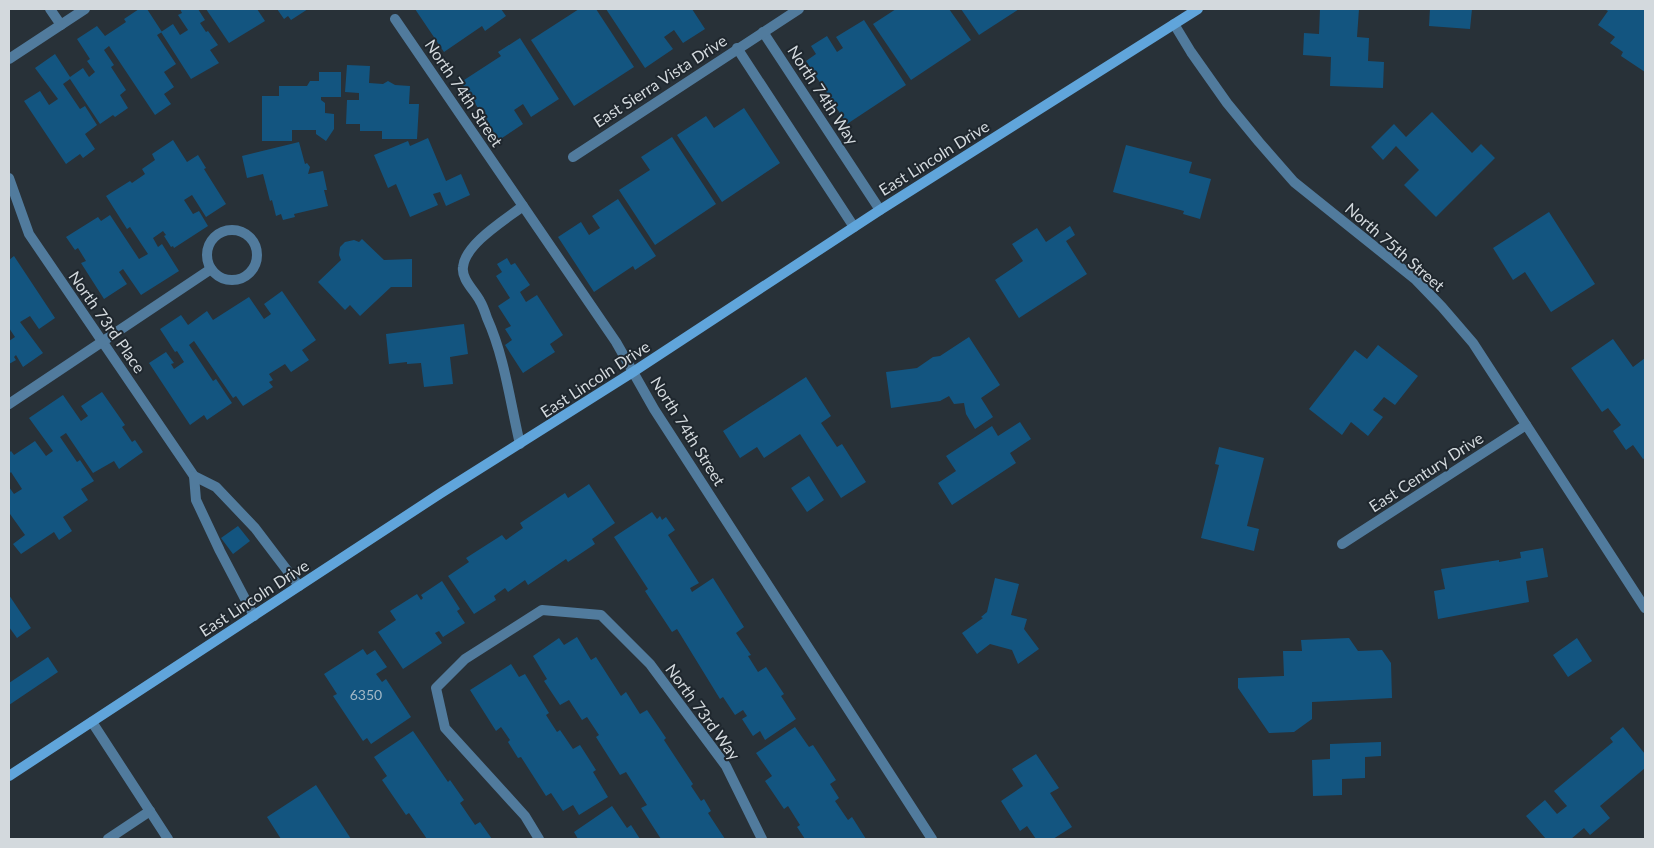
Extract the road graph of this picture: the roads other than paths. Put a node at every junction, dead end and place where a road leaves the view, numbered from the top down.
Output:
1 (50, 9) edge
2 (85, 9) edge
3 (798, 9) edge
4 (1198, 9) edge
5 (395, 19) dead end
6 (1174, 24) junction
7 (61, 25) junction
8 (763, 32) junction
9 (737, 48) junction
10 (9, 59) edge
11 (573, 157) dead end
12 (9, 178) edge
13 (523, 206) junction
14 (880, 210) junction
15 (854, 227) junction
16 (212, 269) junction
17 (103, 341) junction
18 (633, 372) junction
19 (9, 404) edge
20 (1526, 425) junction
21 (520, 444) junction
22 (194, 476) junction
23 (1342, 544) dead end
24 (299, 586) junction
25 (1645, 608) edge
26 (254, 616) junction
27 (92, 722) junction
28 (9, 776) edge
29 (150, 811) junction
30 (108, 839) edge
31 (168, 839) edge
32 (539, 839) edge
33 (762, 839) edge
34 (932, 839) edge

1 - 7 street
2 - 7 street
3 - 8 street
4 - 6 main road, East Lincoln Drive
5 - 13 street, North 74th Street
6 - 14 main road, East Lincoln Drive
6 - 20 street, North 75th Street
7 - 10 street
8 - 9 street, East Sierra Vista Drive
8 - 14 street, North 74th Way
9 - 11 street, East Sierra Vista Drive
9 - 15 street
12 - 17 street, North 73rd Place
13 - 18 street, North 74th Street
13 - 21 street
14 - 15 main road, East Lincoln Drive
15 - 18 main road, East Lincoln Drive
16 - 16 street
16 - 17 street
17 - 19 street
17 - 22 street, North 73rd Place
18 - 21 main road, East Lincoln Drive
18 - 34 street, North 74th Street
20 - 23 street, East Century Drive
20 - 25 street, North 75th Street
21 - 24 main road, East Lincoln Drive
22 - 24 street
22 - 26 street, North 73rd Place
24 - 26 main road, East Lincoln Drive
26 - 27 main road, East Lincoln Drive
27 - 28 main road, East Lincoln Drive
27 - 29 street
29 - 30 street
29 - 31 street
32 - 33 street, North 73rd Way

